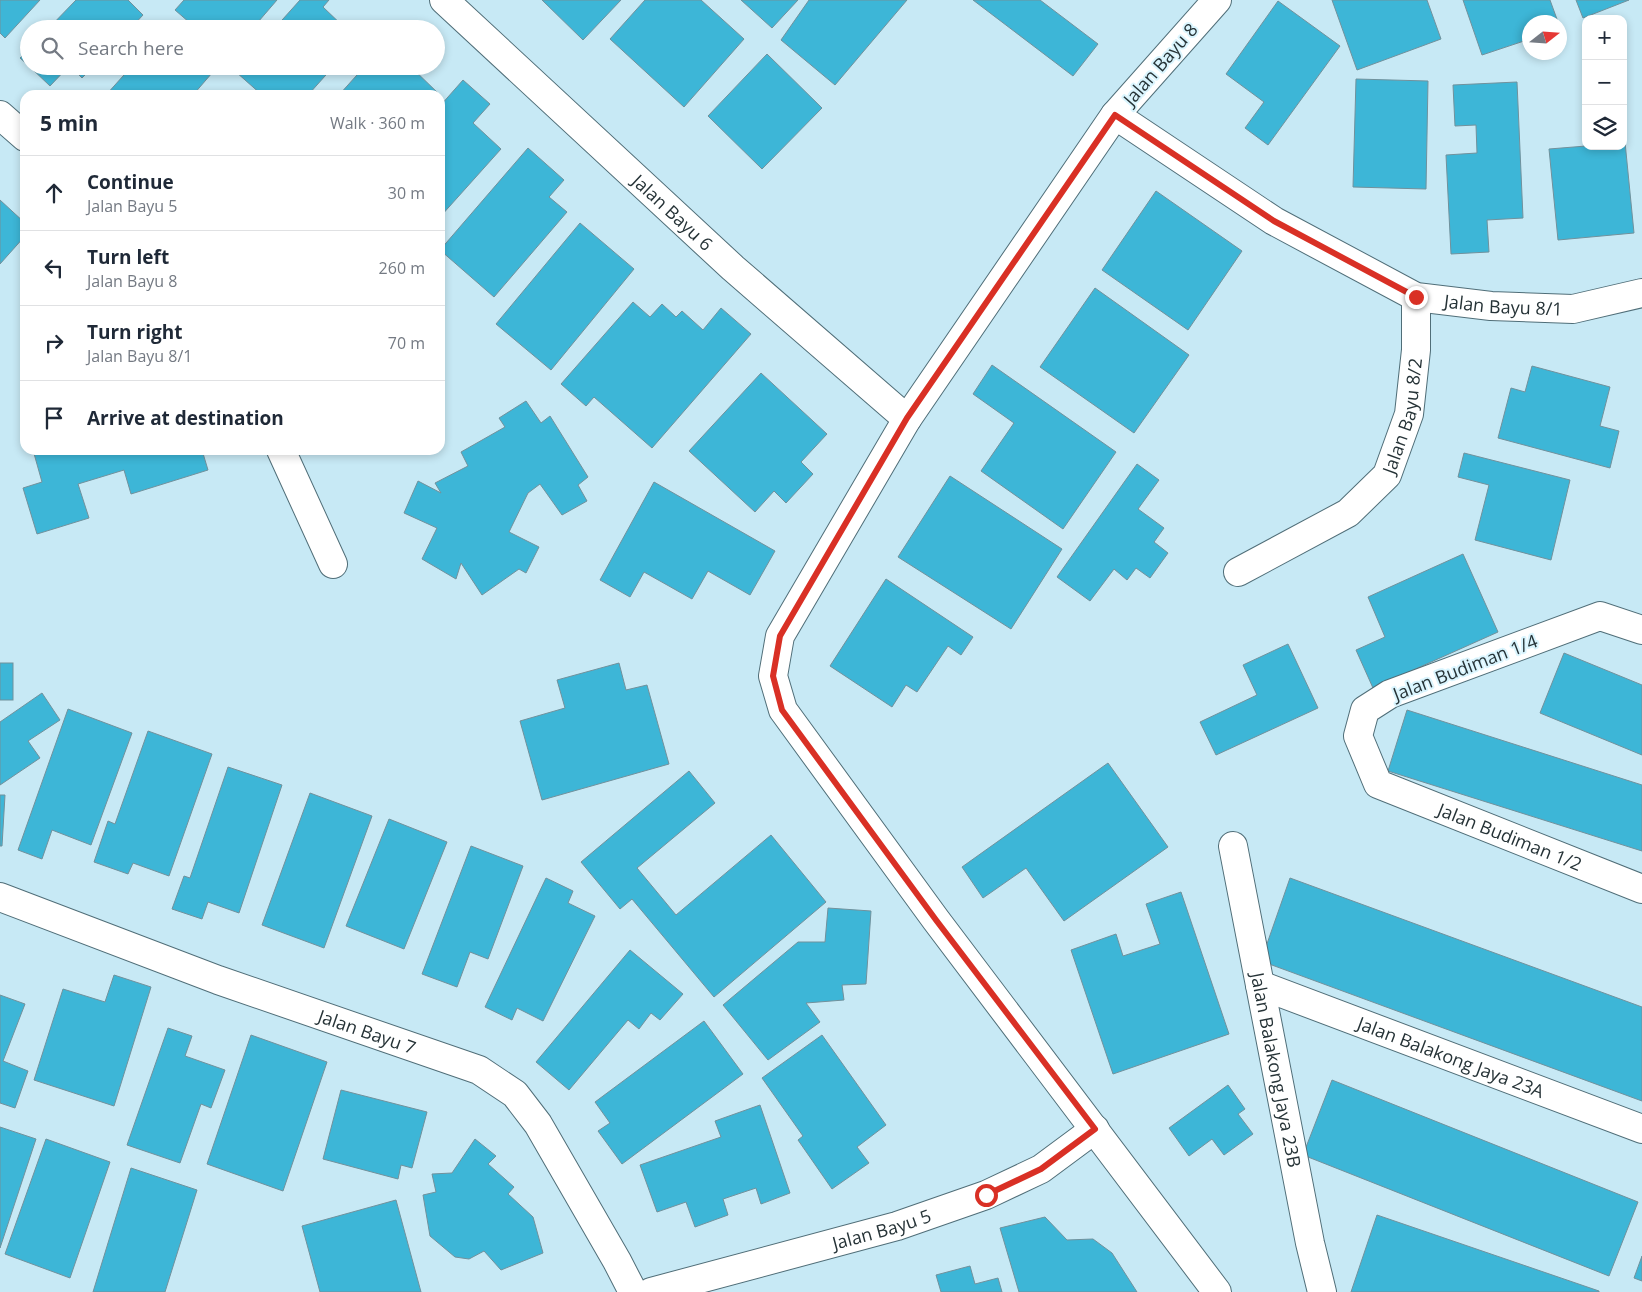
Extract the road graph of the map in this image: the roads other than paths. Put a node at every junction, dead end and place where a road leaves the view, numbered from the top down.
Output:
1 (444, 0) edge
2 (1217, 0) edge
3 (0, 115) edge
4 (1115, 115) junction
5 (20, 133) edge
6 (1642, 293) edge
7 (1416, 297) junction
8 (907, 418) junction
9 (283, 455) edge
10 (333, 564) dead end
11 (1238, 572) dead end
12 (1642, 630) edge
13 (1378, 784) joint
14 (1233, 846) dead end
15 (1642, 889) edge
16 (0, 898) edge
17 (1260, 985) junction
18 (1095, 1129) junction
19 (1642, 1129) edge
20 (632, 1292) edge
21 (651, 1292) edge
22 (1217, 1292) edge
23 (1322, 1292) edge

1 - 8 street, Jalan Bayu 6
2 - 4 street, Jalan Bayu 8
3 - 5 street
4 - 7 street, Jalan Bayu 8/1
4 - 8 street, Jalan Bayu 8
6 - 7 street, Jalan Bayu 8/1
7 - 11 street, Jalan Bayu 8/2
8 - 18 street, Jalan Bayu 8
9 - 10 street
12 - 13 street, Jalan Budiman 1/4
13 - 15 street, Jalan Budiman 1/2
14 - 17 street, Jalan Balakong Jaya 23B
16 - 20 street, Jalan Bayu 7
17 - 19 street, Jalan Balakong Jaya 23A
17 - 23 street, Jalan Balakong Jaya 23B
18 - 21 street, Jalan Bayu 5
18 - 22 street, Jalan Bayu 8

